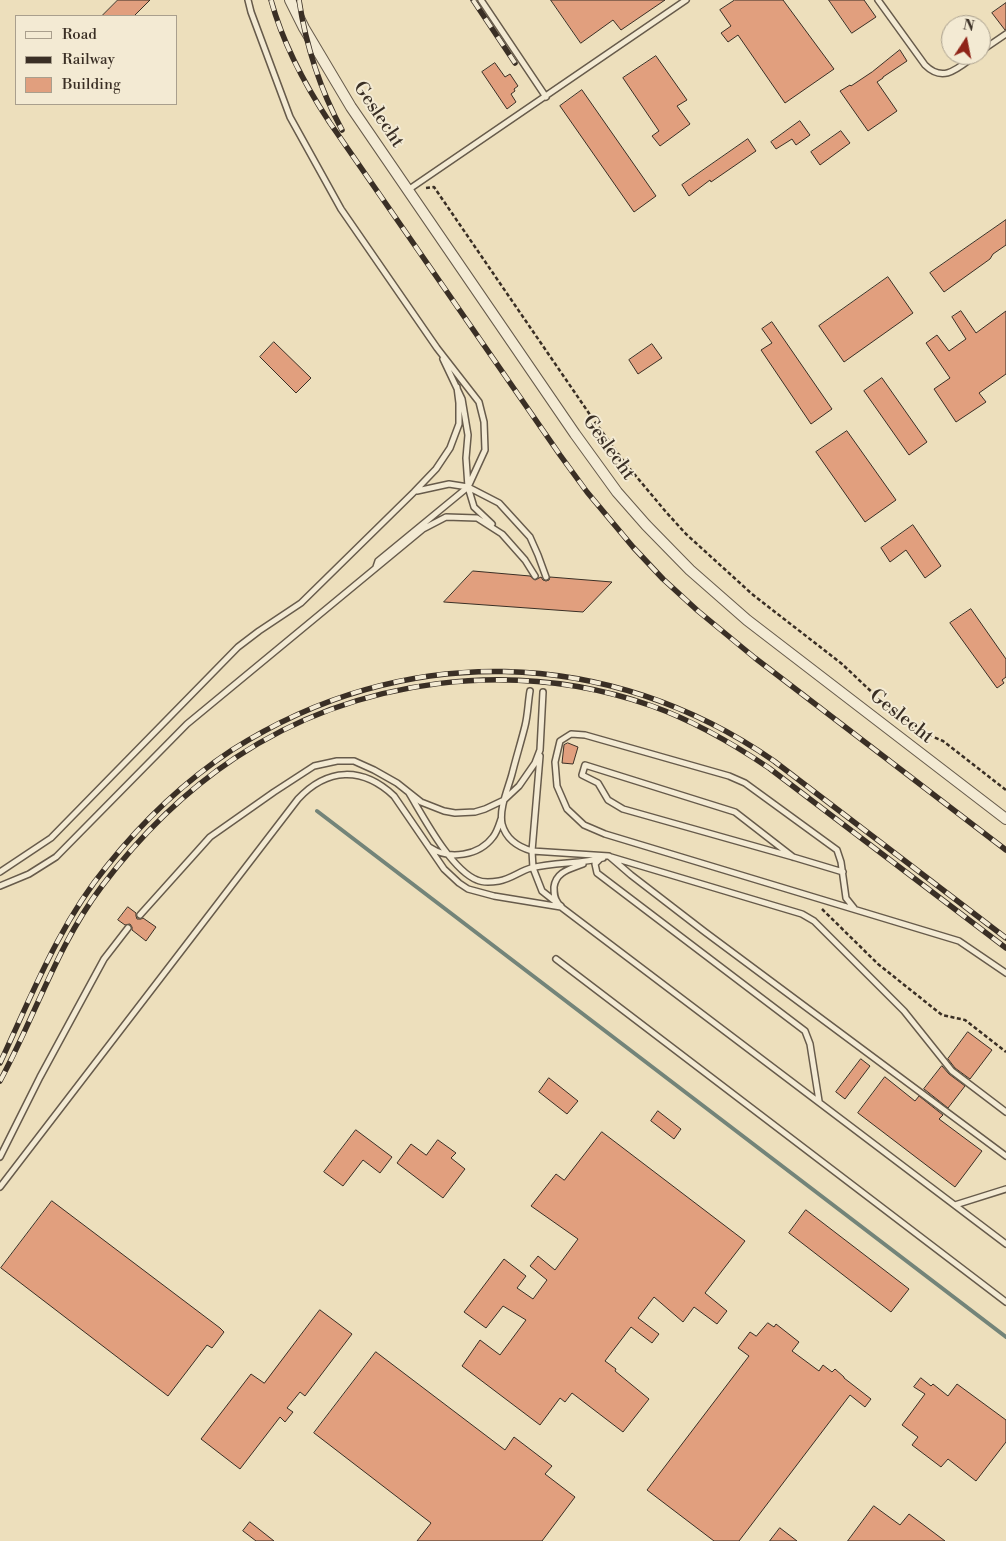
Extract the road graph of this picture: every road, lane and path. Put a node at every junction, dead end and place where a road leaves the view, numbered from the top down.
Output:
1 (248, 0) edge
2 (290, 0) edge
3 (481, 0) edge
4 (686, 0) edge
5 (878, 0) edge
6 (1006, 34) edge
7 (991, 44) edge
8 (960, 65) edge
9 (546, 96) junction
10 (408, 190) junction
11 (437, 348) junction
12 (457, 387) junction
13 (468, 487) junction
14 (414, 492) junction
15 (502, 534) junction
16 (376, 567) junction
17 (535, 576) dead end
18 (546, 577) dead end
19 (530, 691) dead end
20 (543, 692) dead end
21 (540, 750) junction
22 (1006, 790) edge
23 (409, 793) junction
24 (504, 800) junction
25 (501, 817) junction
26 (1006, 819) edge
27 (426, 844) junction
28 (532, 851) junction
29 (448, 854) junction
30 (610, 856) junction
31 (793, 857) junction
32 (600, 858) junction
33 (589, 861) junction
34 (533, 868) junction
35 (0, 872) edge
36 (843, 872) junction
37 (0, 886) edge
38 (561, 907) junction
39 (821, 908) dead end
40 (854, 908) junction
41 (140, 915) dead end
42 (128, 928) dead end
43 (556, 960) dead end
44 (1006, 973) edge
45 (1006, 1052) edge
46 (819, 1101) junction
47 (1006, 1112) edge
48 (1006, 1156) edge
49 (0, 1157) edge
50 (0, 1187) edge
51 (1006, 1189) edge
52 (955, 1205) junction
53 (1006, 1244) edge
54 (1006, 1302) edge

1 - 11 lane
2 - 10 street, Geslecht
3 - 9 lane
4 - 9 lane
5 - 8 lane
6 - 7 lane
9 - 10 lane
10 - 22 path
10 - 26 street, Geslecht
11 - 12 lane
11 - 13 lane
12 - 13 lane
12 - 14 lane
13 - 14 lane
13 - 15 lane
13 - 16 lane
13 - 18 lane
14 - 35 lane
15 - 16 lane
15 - 17 lane
16 - 37 lane
19 - 24 lane
20 - 21 lane
21 - 24 lane
21 - 28 lane
23 - 24 lane
23 - 29 lane
23 - 41 lane
24 - 25 lane
25 - 28 lane
25 - 29 lane
27 - 29 lane
27 - 38 lane
27 - 50 lane
28 - 30 lane
28 - 34 lane
29 - 34 lane
30 - 32 lane
30 - 47 lane
30 - 48 lane
31 - 31 lane
31 - 36 lane
32 - 33 lane
32 - 46 lane
33 - 34 lane
33 - 38 lane
34 - 38 lane
36 - 40 lane
36 - 40 lane
38 - 46 lane
39 - 45 path
40 - 44 lane
42 - 49 lane
43 - 54 lane
46 - 52 lane
51 - 52 lane
52 - 53 lane

